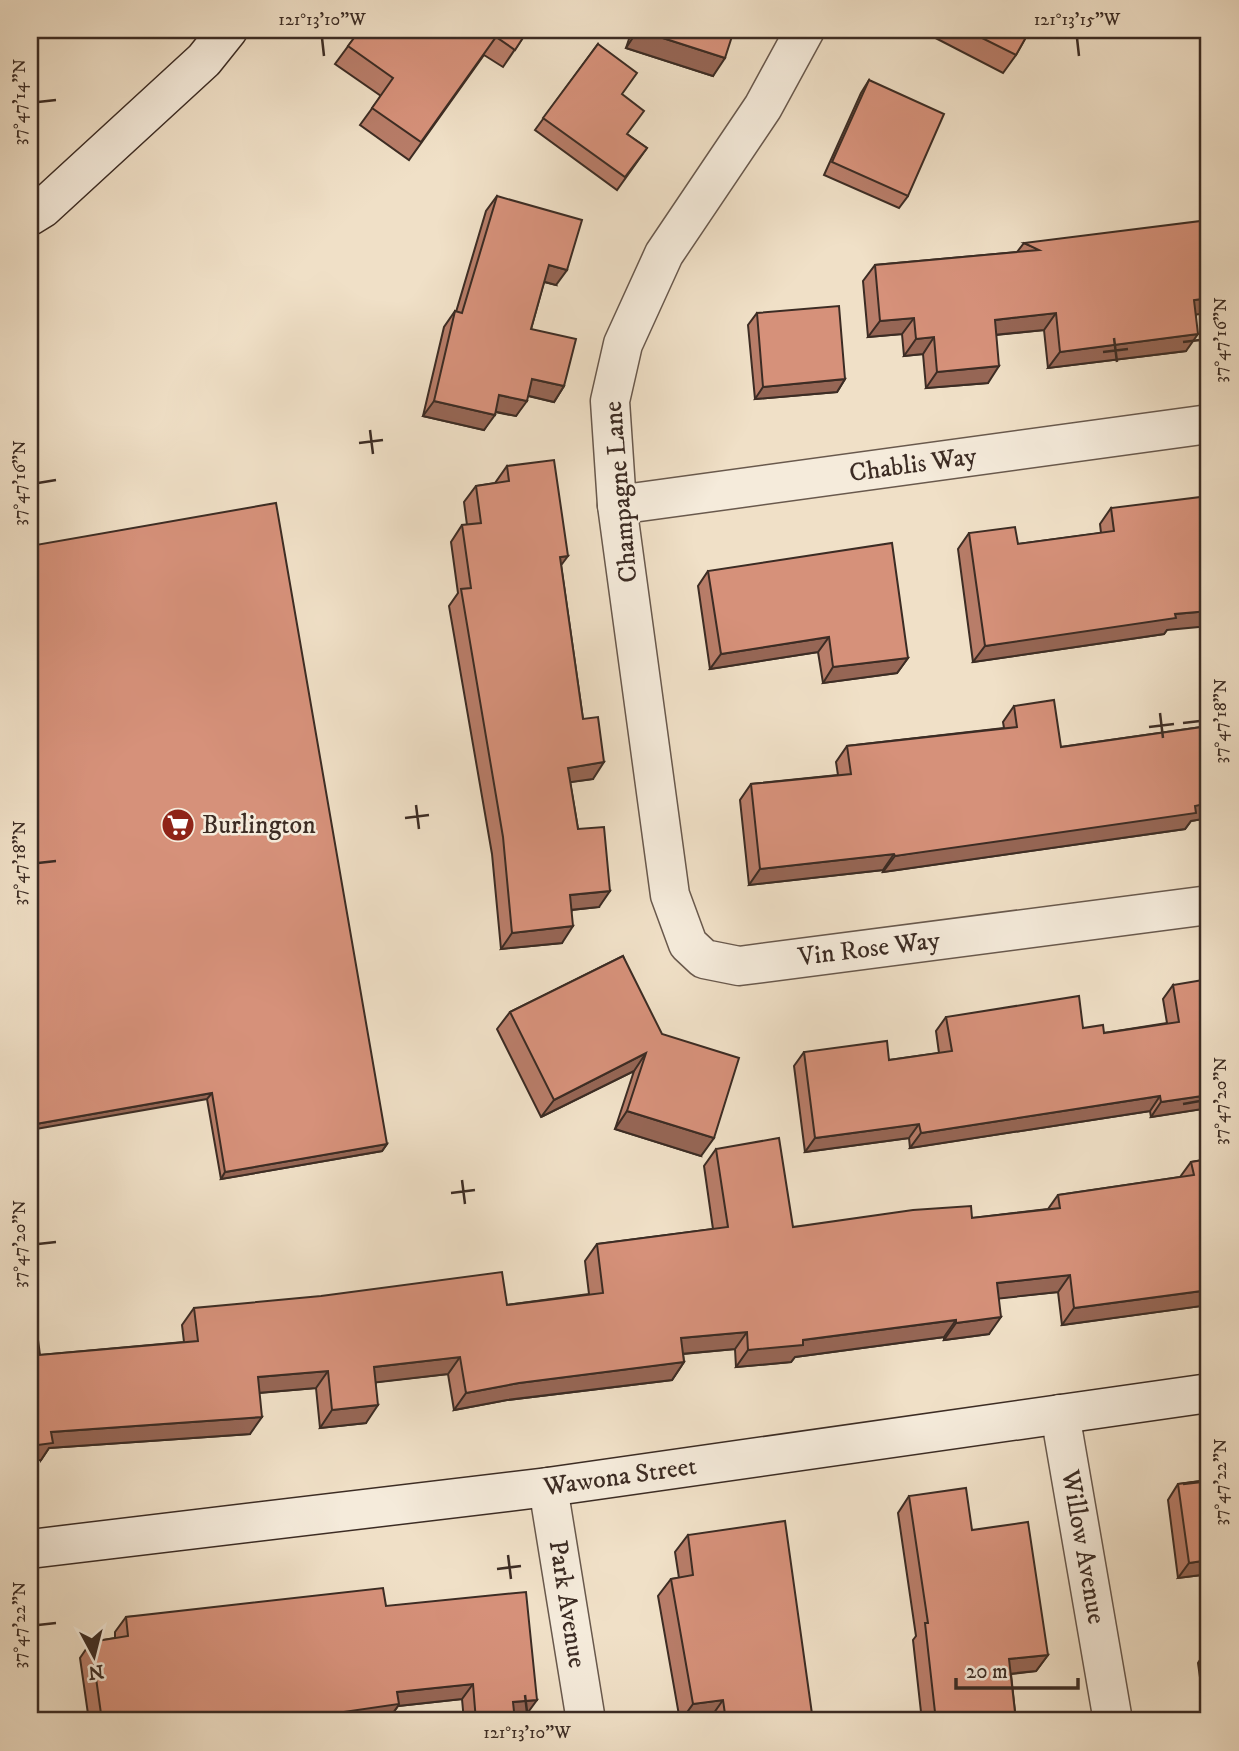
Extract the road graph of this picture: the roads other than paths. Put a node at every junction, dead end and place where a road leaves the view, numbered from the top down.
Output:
1 (228, 30) edge
2 (805, 30) edge
3 (30, 216) edge
4 (1209, 424) edge
5 (617, 505) junction
6 (656, 793) joint
7 (1209, 905) edge
8 (1209, 1393) edge
9 (1060, 1414) junction
10 (548, 1487) junction
11 (30, 1549) edge
12 (586, 1721) edge
13 (1113, 1721) edge

1 - 3 street
2 - 5 street, Champagne Lane
4 - 5 street, Chablis Way
5 - 6 street, Champagne Lane
6 - 7 street, Vin Rose Way
8 - 9 street, Wawona Street
9 - 10 street, Wawona Street
9 - 13 street, Willow Avenue
10 - 11 street, Wawona Street
10 - 12 street, Park Avenue

